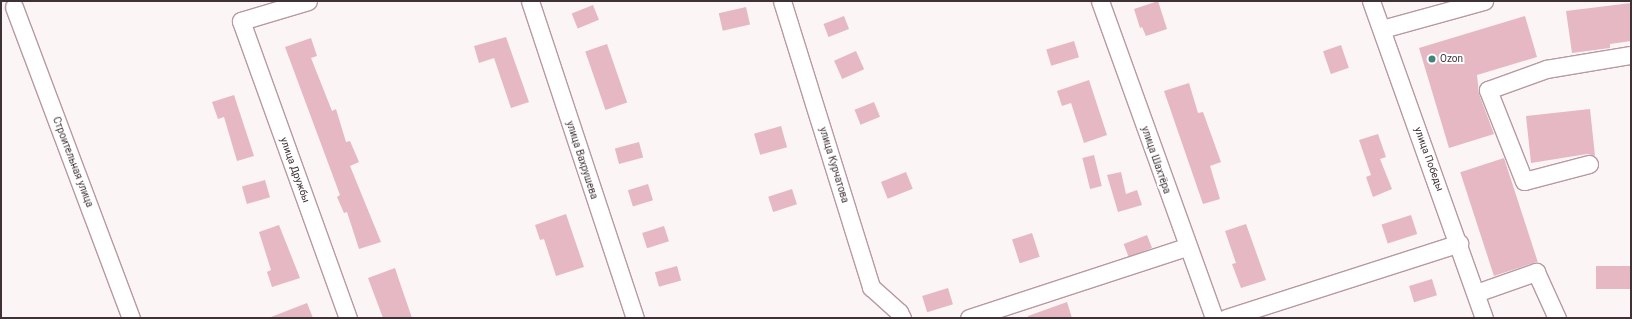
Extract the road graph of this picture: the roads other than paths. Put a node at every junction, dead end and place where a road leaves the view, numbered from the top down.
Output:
1 (308, 1) edge
2 (530, 1) edge
3 (782, 1) edge
4 (1100, 1) edge
5 (1371, 1) edge
6 (1484, 1) edge
7 (14, 7) dead end
8 (1382, 29) junction
9 (1631, 55) edge
10 (1589, 164) dead end
11 (1459, 243) junction
12 (1186, 247) junction
13 (1476, 293) junction
14 (131, 318) edge
15 (348, 318) edge
16 (635, 318) edge
17 (902, 318) edge
18 (969, 318) edge
19 (1214, 318) edge
20 (1226, 318) edge
21 (1484, 318) edge
22 (1557, 318) edge

1 - 15 street, улица Дружбы
2 - 16 street, улица Вахрушева
3 - 17 street, улица Курчатова
4 - 12 street, улица Шахтёра
5 - 8 street, улица Победы
6 - 8 street
7 - 14 street, Строительная улица
8 - 11 street, улица Победы
9 - 10 street
11 - 13 street, улица Победы
11 - 20 street
12 - 18 street
12 - 19 street, улица Шахтёра
13 - 21 street, улица Победы
13 - 22 street

